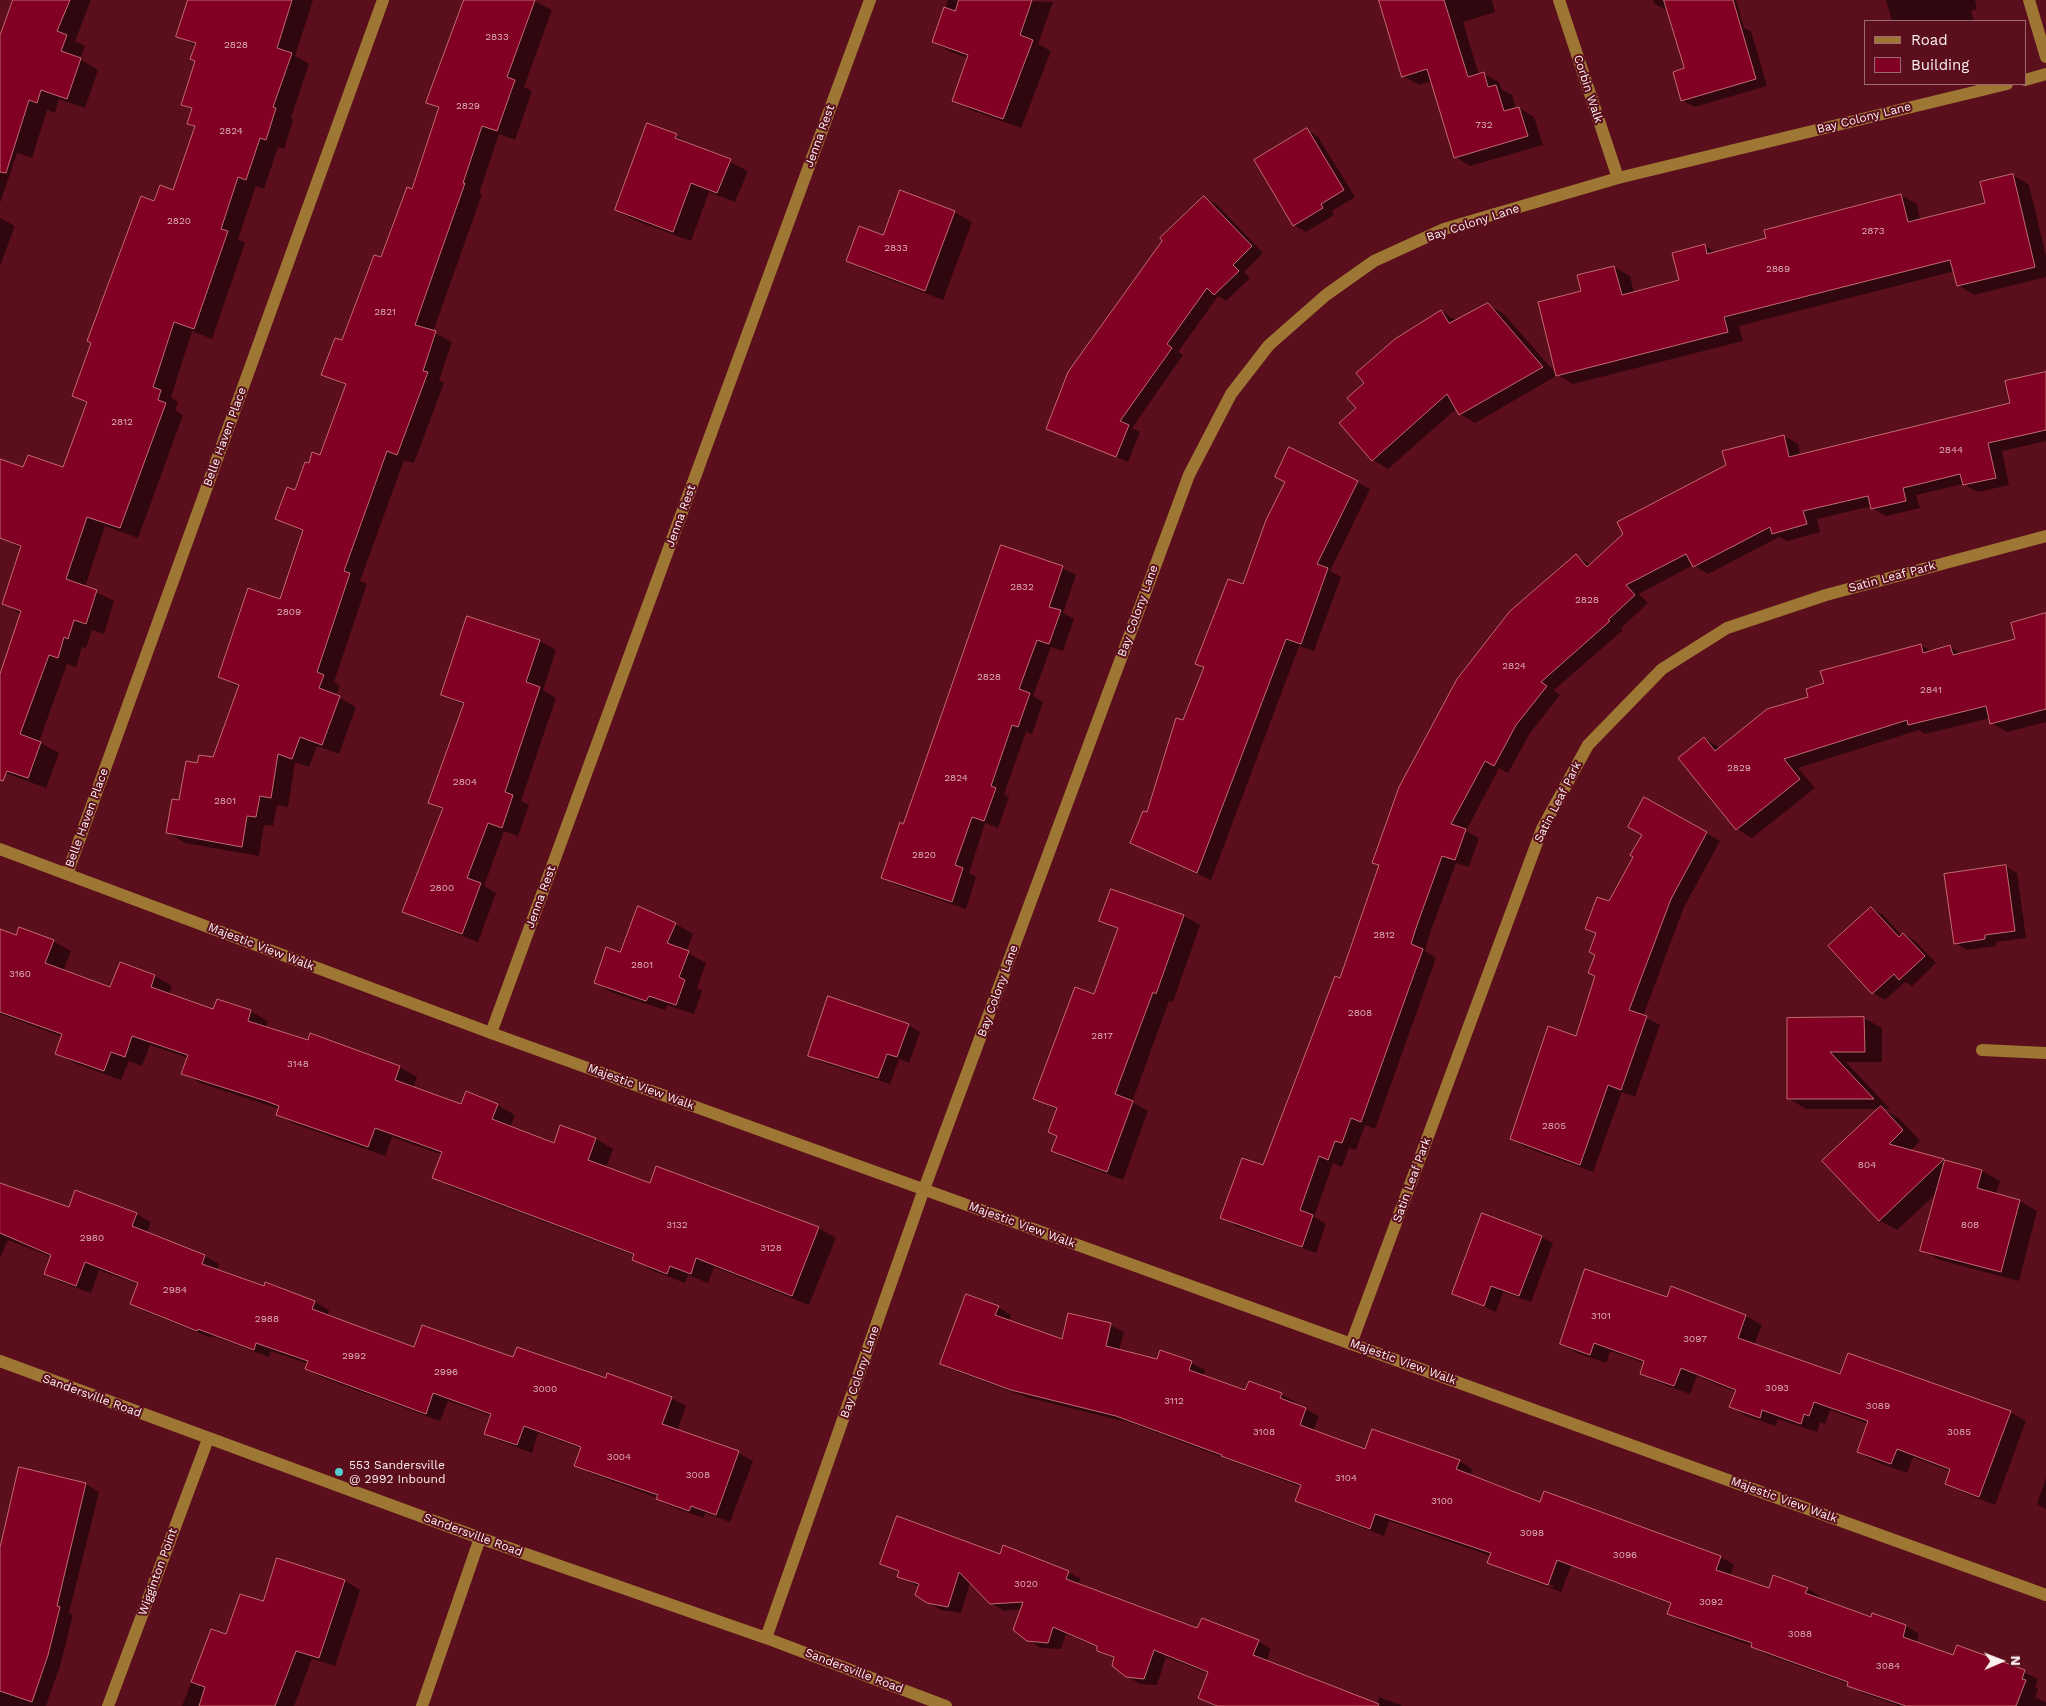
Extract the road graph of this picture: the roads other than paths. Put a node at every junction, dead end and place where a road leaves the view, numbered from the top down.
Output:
1 (383, 0) edge
2 (870, 0) edge
3 (1559, 0) edge
4 (2029, 0) edge
5 (2046, 57) edge
6 (2046, 74) edge
7 (2026, 80) edge
8 (2003, 85) edge
9 (1618, 178) junction
10 (2046, 536) edge
11 (0, 849) edge
12 (67, 874) junction
13 (491, 1033) junction
14 (1982, 1050) dead end
15 (2046, 1053) edge
16 (924, 1189) junction
17 (1351, 1344) junction
18 (0, 1361) edge
19 (208, 1438) junction
20 (480, 1538) junction
21 (2046, 1595) edge
22 (766, 1638) junction
23 (108, 1706) edge
24 (422, 1706) edge
25 (946, 1706) edge

1 - 12 street, Belle Haven Place
2 - 13 street, Jenna Rest
3 - 9 street, Corbin Walk
4 - 5 street
6 - 7 street
8 - 9 street, Bay Colony Lane
9 - 16 street, Bay Colony Lane
10 - 17 street, Satin Leaf Park
11 - 12 street, Majestic View Walk
12 - 13 street, Majestic View Walk
13 - 16 street, Majestic View Walk
14 - 15 street
16 - 17 street, Majestic View Walk
16 - 22 street, Bay Colony Lane
17 - 21 street, Majestic View Walk
18 - 19 street, Sandersville Road
19 - 20 street, Sandersville Road
19 - 23 street, Wigginton Point
20 - 22 street, Sandersville Road
20 - 24 street
22 - 25 street, Sandersville Road

